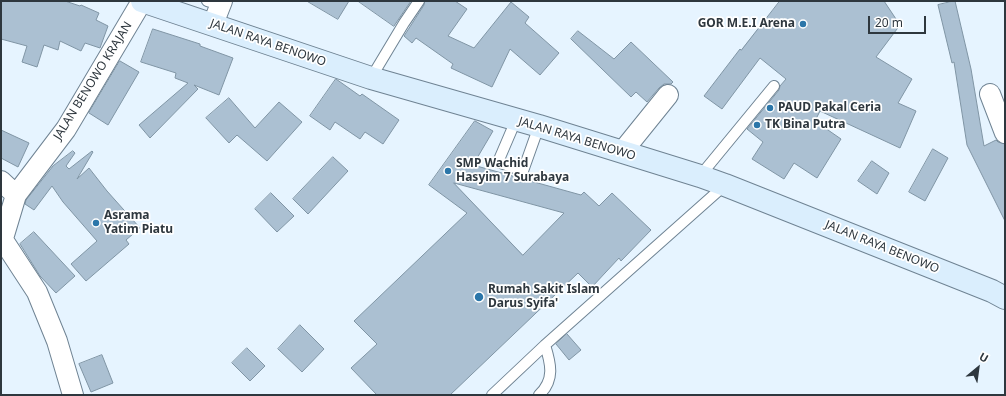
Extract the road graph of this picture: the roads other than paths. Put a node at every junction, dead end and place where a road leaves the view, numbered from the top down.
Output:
1 (142, 1) edge
2 (419, 1) edge
3 (215, 8) edge
4 (370, 78) junction
5 (774, 86) dead end
6 (990, 94) dead end
7 (668, 95) dead end
8 (516, 120) junction
9 (539, 126) junction
10 (1005, 133) edge
11 (622, 152) junction
12 (700, 176) junction
13 (1, 181) edge
14 (725, 185) junction
15 (16, 195) junction
16 (2, 243) edge
17 (1005, 298) edge
18 (545, 345) junction
19 (545, 393) edge
20 (73, 395) edge
21 (492, 395) edge

1 - 3 main road, JALAN RAYA BENOWO
1 - 15 street, JALAN BENOWO KRAJAN
2 - 4 lane
3 - 4 main road, JALAN RAYA BENOWO
4 - 8 main road, JALAN RAYA BENOWO
5 - 12 lane
6 - 10 street
7 - 11 street
8 - 9 main road, JALAN RAYA BENOWO
8 - 9 lane
9 - 11 main road, JALAN RAYA BENOWO
11 - 12 main road, JALAN RAYA BENOWO
12 - 14 main road, JALAN RAYA BENOWO
13 - 15 street
14 - 17 main road, JALAN RAYA BENOWO
14 - 18 lane
15 - 16 street, JALAN BENOWO KRAJAN
16 - 20 street
18 - 19 lane
18 - 21 lane

